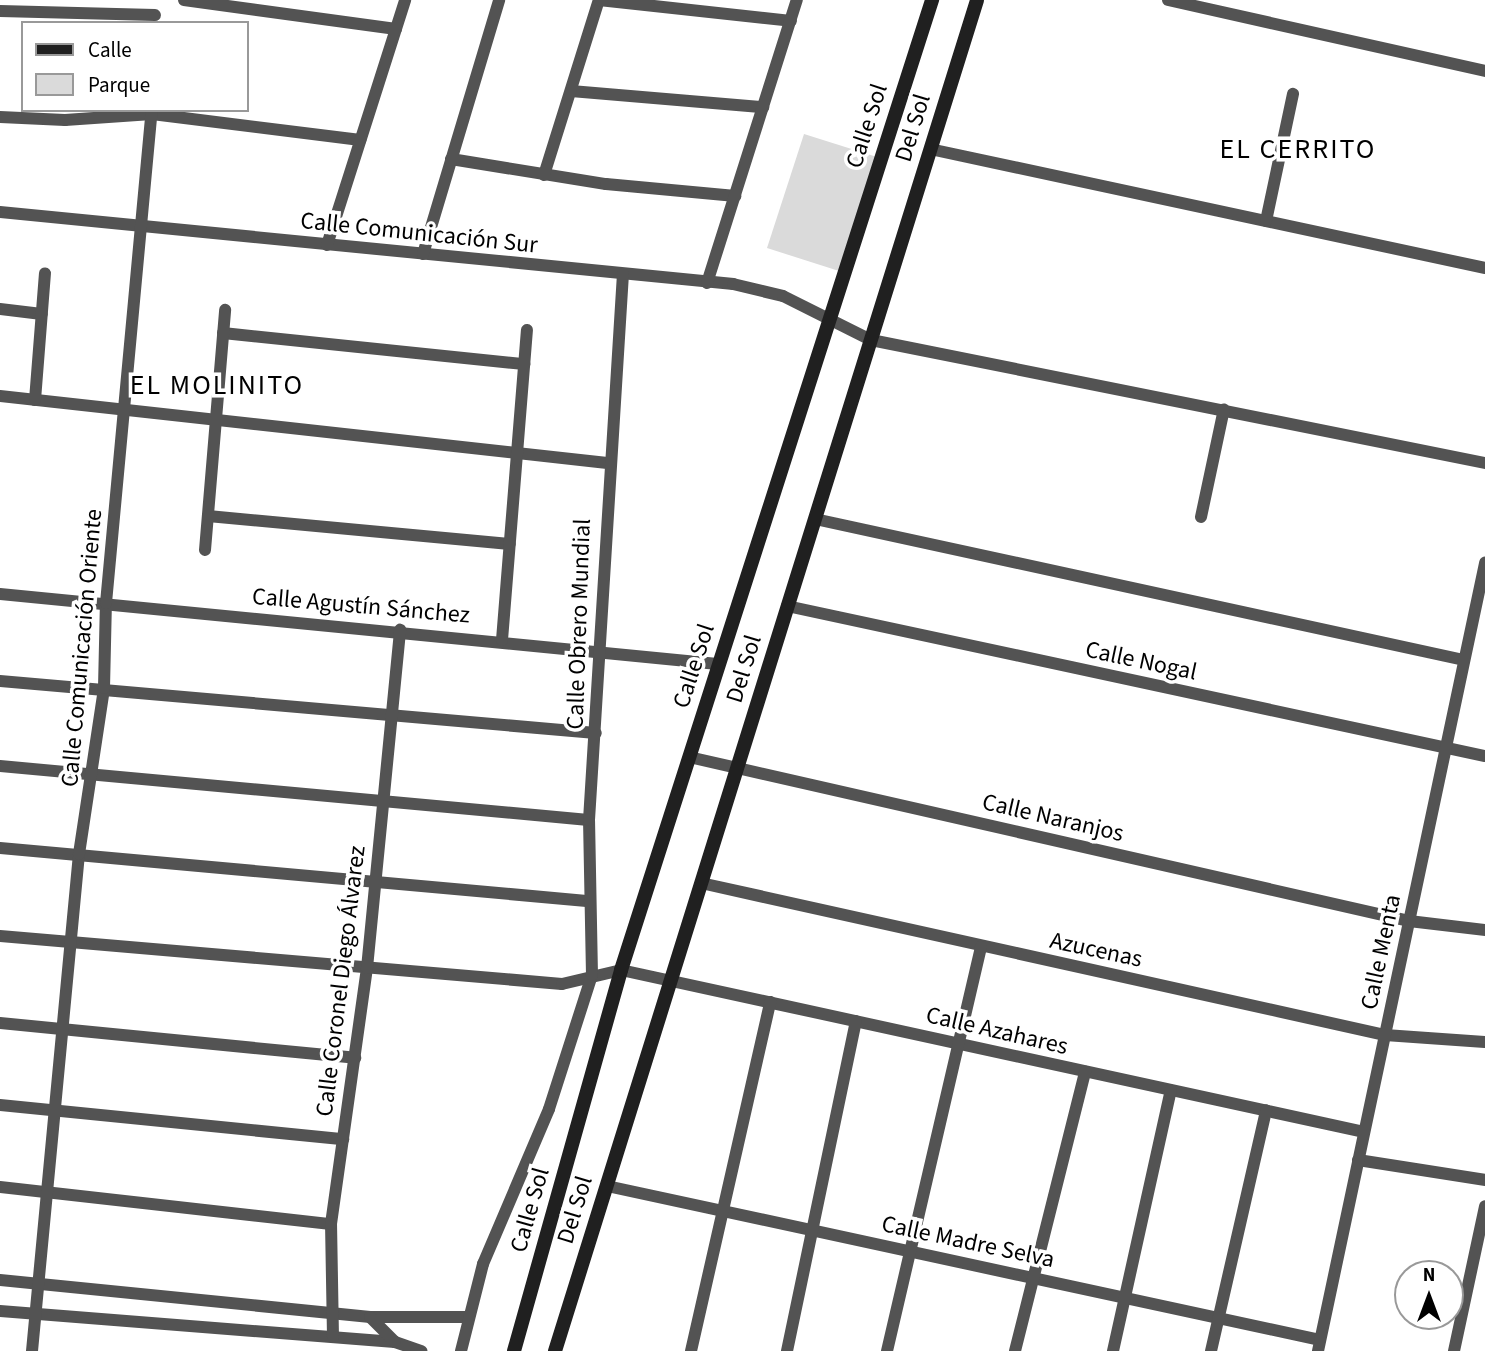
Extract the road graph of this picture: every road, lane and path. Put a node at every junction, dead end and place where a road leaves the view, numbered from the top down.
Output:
1 (154, 0) edge
2 (184, 0) edge
3 (405, 0) edge
4 (499, 0) edge
5 (599, 0) edge
6 (797, 0) edge
7 (932, 0) edge
8 (976, 0) edge
9 (1168, 0) edge
10 (0, 11) edge
11 (155, 19) edge
12 (790, 21) junction
13 (396, 29) junction
14 (1485, 71) edge
15 (571, 91) junction
16 (1293, 94) dead end
17 (763, 107) junction
18 (152, 112) edge
19 (0, 117) edge
20 (360, 140) junction
21 (930, 149) junction
22 (451, 159) junction
23 (544, 175) junction
24 (735, 196) junction
25 (0, 212) edge
26 (1266, 221) junction
27 (142, 227) junction
28 (327, 245) junction
29 (423, 254) junction
30 (1485, 268) edge
31 (45, 273) dead end
32 (623, 274) junction
33 (707, 283) junction
34 (0, 309) edge
35 (225, 310) dead end
36 (42, 314) junction
37 (827, 322) junction
38 (527, 330) dead end
39 (223, 332) junction
40 (871, 340) junction
41 (524, 364) junction
42 (0, 396) edge
43 (34, 400) junction
44 (1224, 409) junction
45 (126, 410) junction
46 (216, 420) junction
47 (517, 453) junction
48 (607, 463) junction
49 (1485, 463) edge
50 (208, 516) junction
51 (1201, 517) dead end
52 (815, 519) junction
53 (510, 544) junction
54 (205, 550) dead end
55 (1485, 563) edge
56 (0, 594) edge
57 (106, 603) junction
58 (787, 606) junction
59 (400, 630) junction
60 (502, 640) junction
61 (598, 649) junction
62 (1464, 660) junction
63 (718, 664) junction
64 (0, 681) edge
65 (104, 688) junction
66 (392, 715) junction
67 (596, 733) junction
68 (1446, 748) junction
69 (1485, 756) edge
70 (689, 757) junction
71 (0, 766) edge
72 (737, 768) junction
73 (95, 772) junction
74 (384, 797) junction
75 (589, 820) junction
76 (0, 848) edge
77 (79, 855) junction
78 (376, 881) junction
79 (701, 883) junction
80 (587, 901) junction
81 (1409, 921) junction
82 (1485, 930) edge
83 (0, 936) edge
84 (71, 942) junction
85 (981, 947) junction
86 (367, 968) junction
87 (621, 970) junction
88 (592, 975) junction
89 (670, 981) junction
90 (771, 1002) junction
91 (856, 1021) junction
92 (0, 1023) edge
93 (63, 1028) junction
94 (1385, 1035) junction
95 (1485, 1042) edge
96 (959, 1044) junction
97 (355, 1058) junction
98 (1085, 1072) junction
99 (1171, 1090) junction
100 (0, 1105) edge
101 (55, 1110) junction
102 (1266, 1110) junction
103 (1364, 1132) junction
104 (343, 1139) junction
105 (1359, 1160) junction
106 (1485, 1180) edge
107 (607, 1186) junction
108 (0, 1187) edge
109 (48, 1191) junction
110 (1485, 1206) edge
111 (723, 1211) junction
112 (331, 1224) junction
113 (814, 1230) junction
114 (910, 1251) junction
115 (1033, 1278) junction
116 (0, 1279) edge
117 (39, 1283) junction
118 (1125, 1298) junction
119 (0, 1311) edge
120 (332, 1312) junction
121 (36, 1314) junction
122 (370, 1317) junction
123 (468, 1317) junction
124 (1218, 1318) junction
125 (333, 1338) junction
126 (395, 1342) junction
127 (1319, 1345) edge
128 (32, 1351) edge
129 (421, 1351) edge
130 (461, 1351) edge
131 (514, 1351) edge
132 (555, 1351) edge
133 (691, 1351) edge
134 (787, 1351) edge
135 (887, 1351) edge
136 (1015, 1351) edge
137 (1113, 1351) edge
138 (1211, 1351) edge
139 (1454, 1351) edge

1 - 11 street
2 - 13 street
3 - 13 street
4 - 22 street
5 - 12 street
5 - 15 street
6 - 12 street
7 - 37 street, Calle Sol
8 - 21 street, Del Sol
9 - 14 street
10 - 11 street
12 - 17 street
13 - 20 street
15 - 17 street
15 - 23 street
16 - 26 street
17 - 24 street
18 - 19 street
18 - 20 street
18 - 27 street, Calle Comunicación Oriente
20 - 28 street
21 - 26 street
21 - 40 street, Del Sol
22 - 23 street
22 - 29 street
23 - 24 street
24 - 33 street
25 - 27 street, Calle Comunicación Sur
26 - 30 street
27 - 28 street, Calle Comunicación Sur
27 - 45 street, Calle Comunicación Oriente
28 - 29 street, Calle Comunicación Sur
29 - 32 street, Calle Comunicación Sur
31 - 36 street
32 - 33 street, Calle Comunicación Sur
32 - 48 street, Calle Obrero Mundial
33 - 37 street, Calle Comunicación Sur
34 - 36 street
35 - 39 street
36 - 43 street
37 - 40 street, Calle Comunicación Sur
37 - 63 street, Calle Sol
38 - 41 street
39 - 41 street
39 - 46 street
40 - 44 street, Calle Comunicación Sur
40 - 52 street, Del Sol
41 - 47 street
42 - 43 street
43 - 45 street
44 - 49 street, Calle Comunicación Sur
44 - 51 street
45 - 46 street
45 - 57 street, Calle Comunicación Oriente
46 - 47 street
46 - 50 street
47 - 48 street
47 - 53 street
48 - 61 street, Calle Obrero Mundial
50 - 53 street
50 - 54 street
52 - 58 street, Del Sol
52 - 62 street
53 - 60 street
55 - 62 street, Calle Menta
56 - 57 street, Calle Agustín Sánchez
57 - 59 street, Calle Agustín Sánchez
57 - 65 street, Calle Comunicación Oriente
58 - 68 street, Calle Nogal
58 - 72 street, Del Sol
59 - 60 street, Calle Agustín Sánchez
59 - 66 street, Calle Coronel Diego Álvarez
60 - 61 street, Calle Agustín Sánchez
61 - 63 street, Calle Agustín Sánchez
61 - 67 street, Calle Obrero Mundial
62 - 68 street, Calle Menta
63 - 70 street, Calle Sol
64 - 65 street
65 - 66 street
65 - 73 street, Calle Comunicación Oriente
66 - 67 street
66 - 74 street, Calle Coronel Diego Álvarez
67 - 75 street, Calle Obrero Mundial
68 - 69 street, Calle Nogal
68 - 81 street, Calle Menta
70 - 72 street, Calle Naranjos
70 - 87 street, Calle Sol
71 - 73 street
72 - 79 street, Del Sol
72 - 81 street, Calle Naranjos
73 - 74 street
73 - 77 street, Calle Comunicación Oriente
74 - 75 street
74 - 78 street, Calle Coronel Diego Álvarez
75 - 80 street, Calle Obrero Mundial
76 - 77 street
77 - 78 street
77 - 84 street, Calle Comunicación Oriente
78 - 80 street
78 - 86 street, Calle Coronel Diego Álvarez
79 - 85 street, Azucenas
79 - 89 street, Del Sol
80 - 88 street, Calle Obrero Mundial
81 - 82 street, Calle Naranjos
81 - 94 street, Calle Menta
83 - 84 street
84 - 86 street
84 - 93 street, Calle Comunicación Oriente
85 - 94 street, Azucenas
85 - 96 street
86 - 88 street
86 - 97 street, Calle Coronel Diego Álvarez
87 - 88 street
87 - 89 street, Calle Azahares
87 - 131 street, Calle Sol
88 - 123 street
89 - 90 street, Calle Azahares
89 - 107 street, Del Sol
90 - 91 street, Calle Azahares
90 - 111 street
91 - 96 street, Calle Azahares
91 - 113 street
92 - 93 street
93 - 97 street
93 - 101 street, Calle Comunicación Oriente
94 - 95 street, Azucenas
94 - 103 street, Calle Menta
96 - 98 street, Calle Azahares
96 - 114 street
97 - 104 street, Calle Coronel Diego Álvarez
98 - 99 street, Calle Azahares
98 - 115 street
99 - 102 street, Calle Azahares
99 - 118 street
100 - 101 street
101 - 104 street
101 - 109 street, Calle Comunicación Oriente
102 - 103 street, Calle Azahares
102 - 124 street
103 - 105 street, Calle Menta
104 - 112 street, Calle Coronel Diego Álvarez
105 - 106 street
105 - 127 street, Calle Menta
107 - 111 street, Calle Madre Selva
107 - 132 street, Del Sol
108 - 109 street
109 - 112 street
109 - 117 street, Calle Comunicación Oriente
110 - 139 street
111 - 113 street, Calle Madre Selva
111 - 133 street
112 - 120 street, Calle Coronel Diego Álvarez
113 - 114 street, Calle Madre Selva
113 - 134 street
114 - 115 street, Calle Madre Selva
114 - 135 street
115 - 118 street, Calle Madre Selva
115 - 136 street
116 - 117 street
117 - 120 street
117 - 121 street, Calle Comunicación Oriente
118 - 124 street, Calle Madre Selva
118 - 137 street
119 - 121 street
120 - 122 street
120 - 125 street, Calle Coronel Diego Álvarez
121 - 125 street
121 - 128 street, Calle Comunicación Oriente
122 - 123 street
122 - 126 street
123 - 130 street
124 - 127 street, Calle Madre Selva
124 - 138 street
125 - 126 street
126 - 129 street

